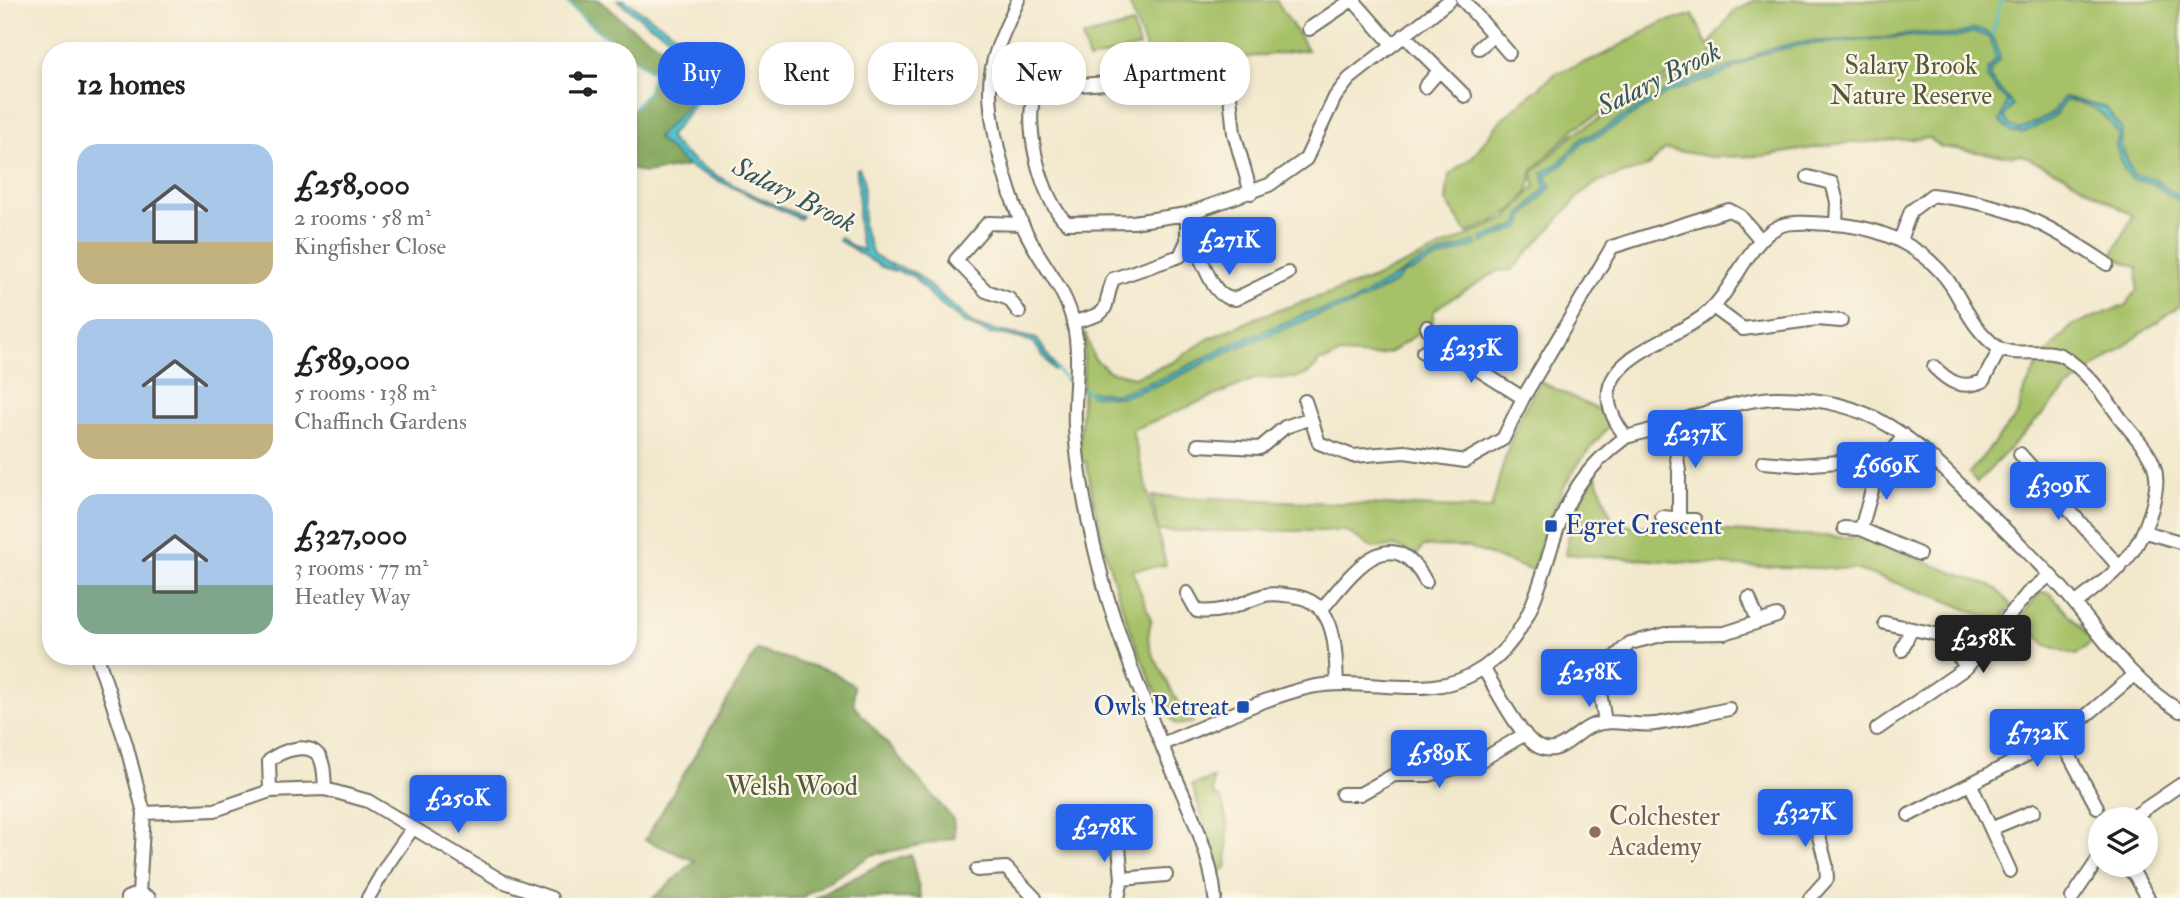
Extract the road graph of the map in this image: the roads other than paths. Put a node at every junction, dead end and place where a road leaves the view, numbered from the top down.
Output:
1 (1018, 0) edge
2 (1352, 0) edge
3 (1450, 0) edge
4 (1464, 0) edge
5 (1309, 29) dead end
6 (1404, 35) junction
7 (1494, 35) junction
8 (1392, 44) junction
9 (1479, 48) dead end
10 (1509, 53) dead end
11 (1438, 72) junction
12 (1425, 87) dead end
13 (1465, 96) dead end
14 (1808, 177) dead end
15 (1251, 193) junction
16 (1187, 214) junction
17 (1022, 224) junction
18 (1836, 225) junction
19 (1761, 240) junction
20 (1900, 240) junction
21 (1185, 248) junction
22 (2107, 264) dead end
23 (1288, 273) dead end
24 (1713, 307) junction
25 (1019, 312) dead end
26 (1841, 321) dead end
27 (1073, 322) junction
28 (1427, 327) dead end
29 (1436, 343) junction
30 (2000, 349) junction
31 (1423, 352) dead end
32 (1934, 366) dead end
33 (1523, 398) junction
34 (1305, 401) dead end
35 (1311, 418) junction
36 (1672, 425) junction
37 (1905, 435) junction
38 (1626, 438) junction
39 (1198, 445) dead end
40 (2020, 454) dead end
41 (1763, 462) dead end
42 (1876, 477) junction
43 (1662, 517) dead end
44 (1679, 519) junction
45 (1695, 520) dead end
46 (1844, 528) dead end
47 (1861, 529) junction
48 (2145, 532) junction
49 (2180, 542) edge
50 (1919, 554) dead end
51 (2120, 568) junction
52 (2050, 575) junction
53 (1426, 582) dead end
54 (1186, 593) dead end
55 (1749, 598) dead end
56 (2075, 604) junction
57 (1322, 609) junction
58 (1197, 611) junction
59 (1777, 616) dead end
60 (1188, 621) dead end
61 (1758, 621) junction
62 (1885, 623) dead end
63 (1911, 629) junction
64 (1902, 650) dead end
65 (100, 665) edge
66 (1967, 667) junction
67 (1483, 668) junction
68 (2133, 676) junction
69 (1336, 684) junction
70 (2175, 708) edge
71 (1729, 709) dead end
72 (1605, 722) junction
73 (1877, 729) dead end
74 (1525, 734) junction
75 (2060, 738) junction
76 (1162, 744) junction
77 (1971, 785) junction
78 (2180, 785) edge
79 (325, 789) junction
80 (270, 791) junction
81 (1342, 794) dead end
82 (1811, 804) dead end
83 (2097, 807) dead end
84 (2148, 807) edge
85 (2034, 811) dead end
86 (144, 813) junction
87 (1909, 815) dead end
88 (1993, 828) junction
89 (412, 829) junction
90 (1118, 836) dead end
91 (977, 870) dead end
92 (2010, 871) dead end
93 (1166, 875) dead end
94 (2088, 875) edge
95 (2136, 877) edge
96 (1122, 879) junction
97 (138, 896) edge
98 (369, 898) edge
99 (551, 898) edge
100 (1035, 898) edge
101 (1118, 898) edge
102 (1214, 898) edge
103 (1810, 898) edge
104 (2072, 898) edge
105 (2148, 898) edge

1 - 17 street
2 - 5 street
2 - 8 street
3 - 6 street
4 - 7 street
6 - 8 street
6 - 11 street
7 - 9 street
7 - 10 street
8 - 15 street
11 - 12 street
11 - 13 street
14 - 18 street
15 - 16 street
15 - 16 street
16 - 21 street
17 - 25 street
17 - 27 street
18 - 19 street
18 - 20 street
19 - 24 street
19 - 33 street
20 - 22 street
20 - 30 street
21 - 23 street
21 - 27 street
24 - 26 street
24 - 38 street
27 - 76 street
28 - 29 street
29 - 31 street
29 - 33 street
30 - 32 street
30 - 48 street
33 - 35 street
34 - 35 street
35 - 39 street
36 - 37 street
36 - 38 street
36 - 44 street
37 - 42 street
37 - 52 street
38 - 67 street
40 - 51 street
41 - 42 street
42 - 47 street
43 - 44 street
44 - 45 street
46 - 47 street
47 - 50 street
48 - 49 street
48 - 51 street
51 - 56 street
52 - 56 street
52 - 66 street
53 - 57 street
54 - 58 street
55 - 61 street
56 - 68 street
57 - 58 street
57 - 69 street
58 - 60 street
59 - 61 street
61 - 72 street
62 - 63 street
63 - 64 street
63 - 66 street
65 - 86 street
66 - 73 street
67 - 69 street
67 - 74 street
68 - 70 street
68 - 75 street
69 - 76 street
71 - 72 street
72 - 74 street
74 - 81 street
75 - 77 street
75 - 83 street
76 - 102 street
77 - 87 street
77 - 88 street
78 - 84 street
79 - 80 street
79 - 80 street
79 - 89 street
80 - 86 street
82 - 103 street
85 - 88 street
86 - 97 street
88 - 92 street
89 - 98 street
89 - 99 street
90 - 96 street
91 - 100 street
93 - 96 street
94 - 104 street
95 - 105 street
96 - 101 street

